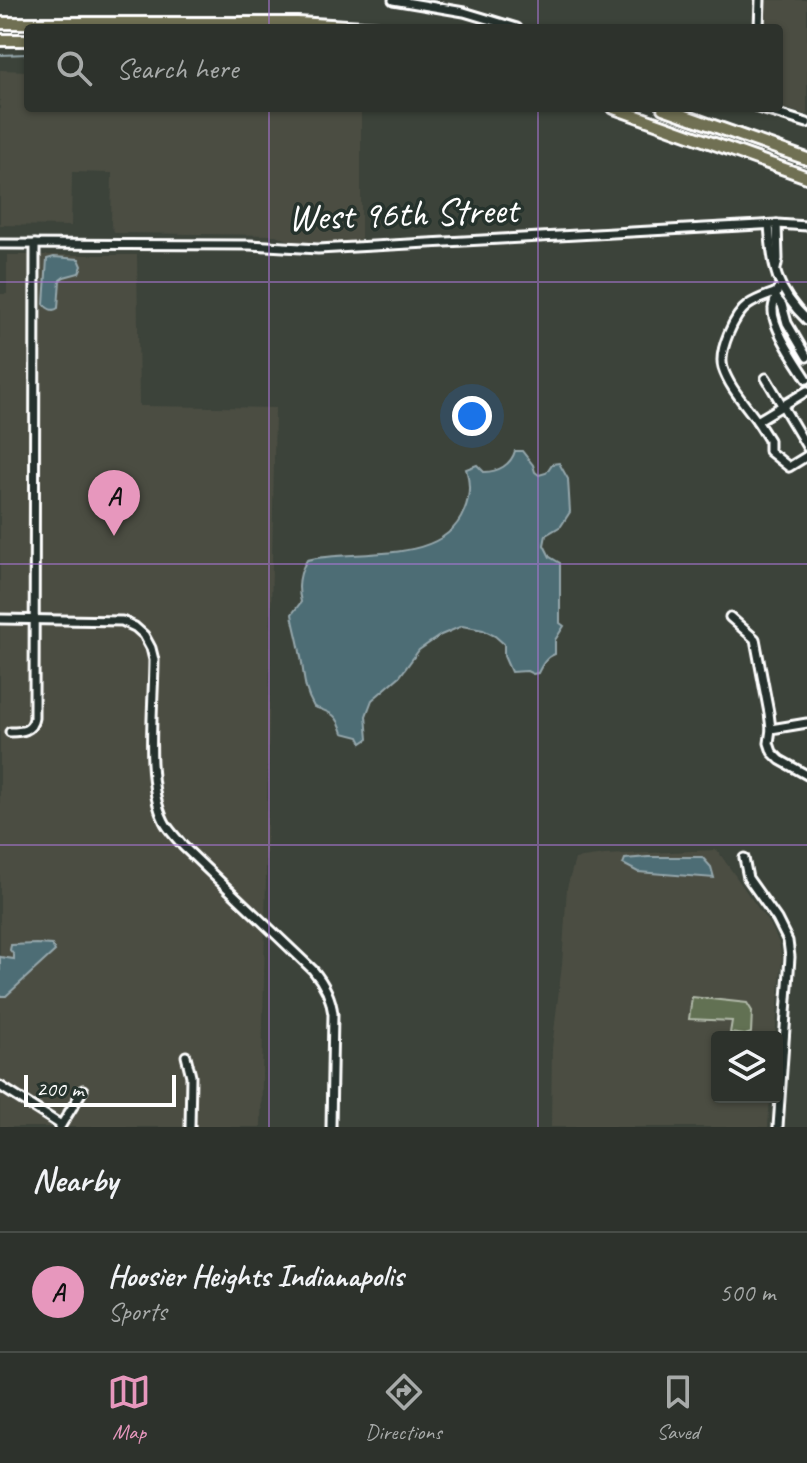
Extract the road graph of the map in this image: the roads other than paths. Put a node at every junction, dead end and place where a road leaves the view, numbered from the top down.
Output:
1 (393, 0) edge
2 (760, 0) edge
3 (0, 23) edge
4 (330, 24) edge
5 (504, 24) edge
6 (759, 24) edge
7 (0, 40) edge
8 (24, 40) edge
9 (625, 112) edge
10 (674, 112) edge
11 (778, 112) edge
12 (807, 123) edge
13 (807, 159) edge
14 (807, 177) edge
15 (773, 225) junction
16 (807, 226) edge
17 (0, 244) edge
18 (35, 244) junction
19 (778, 292) junction
20 (807, 320) edge
21 (807, 357) edge
22 (766, 378) dead end
23 (807, 379) edge
24 (807, 391) edge
25 (782, 405) junction
26 (757, 421) junction
27 (807, 447) edge
28 (807, 456) edge
29 (730, 617) dead end
30 (0, 619) edge
31 (34, 619) junction
32 (807, 723) edge
33 (771, 729) junction
34 (10, 732) dead end
35 (807, 775) edge
36 (744, 858) dead end
37 (186, 1056) dead end
38 (0, 1086) edge
39 (83, 1090) dead end
40 (60, 1126) edge
41 (190, 1127) edge
42 (331, 1127) edge
43 (778, 1127) edge

1 - 5 street
2 - 6 street
3 - 4 highway
7 - 8 highway
9 - 14 highway
10 - 13 highway
11 - 12 street
15 - 16 street, West 96th Street
15 - 18 street, West 96th Street
15 - 19 street
17 - 18 street, West 96th Street
18 - 31 street
19 - 20 street
19 - 21 street
19 - 23 street
19 - 26 street
22 - 25 street
24 - 25 street
25 - 26 street
25 - 27 street
26 - 28 street
29 - 33 street
30 - 31 street
31 - 34 street
31 - 42 street
32 - 33 street
33 - 35 street
36 - 43 street
37 - 41 street
38 - 40 street
39 - 40 street

